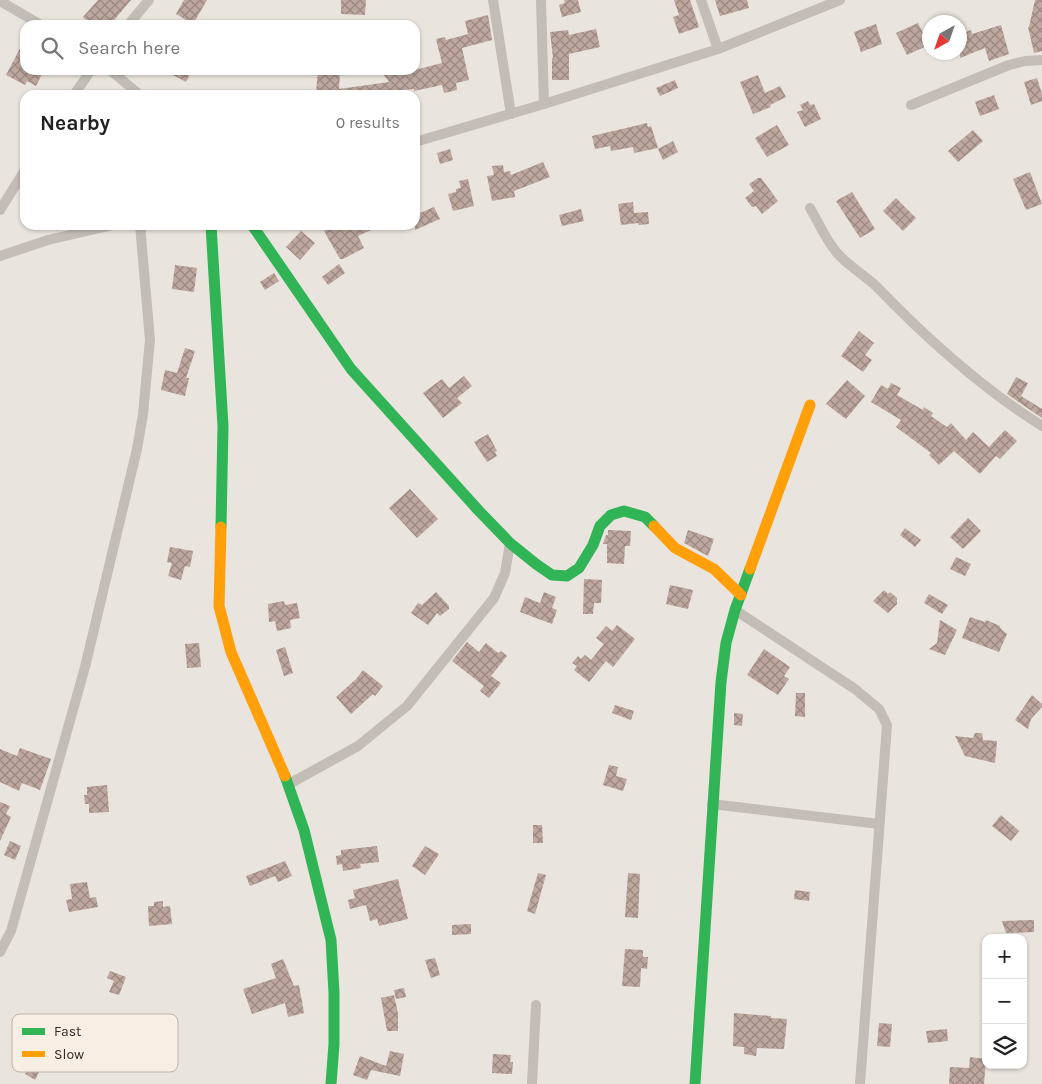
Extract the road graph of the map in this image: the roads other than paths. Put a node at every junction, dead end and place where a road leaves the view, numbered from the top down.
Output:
1 (148, 0) edge
2 (493, 0) edge
3 (541, 0) edge
4 (701, 0) edge
5 (840, 0) edge
6 (3, 1) edge
7 (33, 20) edge
8 (132, 20) edge
9 (718, 49) junction
10 (1042, 60) edge
11 (88, 75) edge
12 (116, 75) edge
13 (77, 90) edge
14 (134, 90) edge
15 (544, 104) junction
16 (911, 104) dead end
17 (511, 114) junction
18 (420, 141) edge
19 (20, 178) edge
20 (810, 208) dead end
21 (0, 210) edge
22 (91, 230) edge
23 (140, 230) edge
24 (211, 230) edge
25 (255, 230) edge
26 (0, 256) edge
27 (810, 405) dead end
28 (1042, 426) edge
29 (510, 543) junction
30 (741, 595) junction
31 (735, 610) junction
32 (289, 784) junction
33 (712, 804) junction
34 (879, 824) junction
35 (0, 952) edge
36 (536, 1006) dead end
37 (331, 1084) edge
38 (532, 1084) edge
39 (695, 1084) edge
40 (860, 1084) edge

1 - 8 street
2 - 17 street
3 - 15 street
4 - 9 street
5 - 9 street
6 - 7 street
9 - 15 street
10 - 16 street
11 - 13 street
12 - 14 street
15 - 17 street
17 - 18 street
19 - 21 street
20 - 28 street
22 - 26 street
23 - 35 street
24 - 32 street
25 - 29 street
27 - 30 street
29 - 30 street
29 - 32 street
30 - 31 street
31 - 33 street
31 - 34 street
32 - 37 street
33 - 34 street
33 - 39 street
34 - 40 street
36 - 38 street

